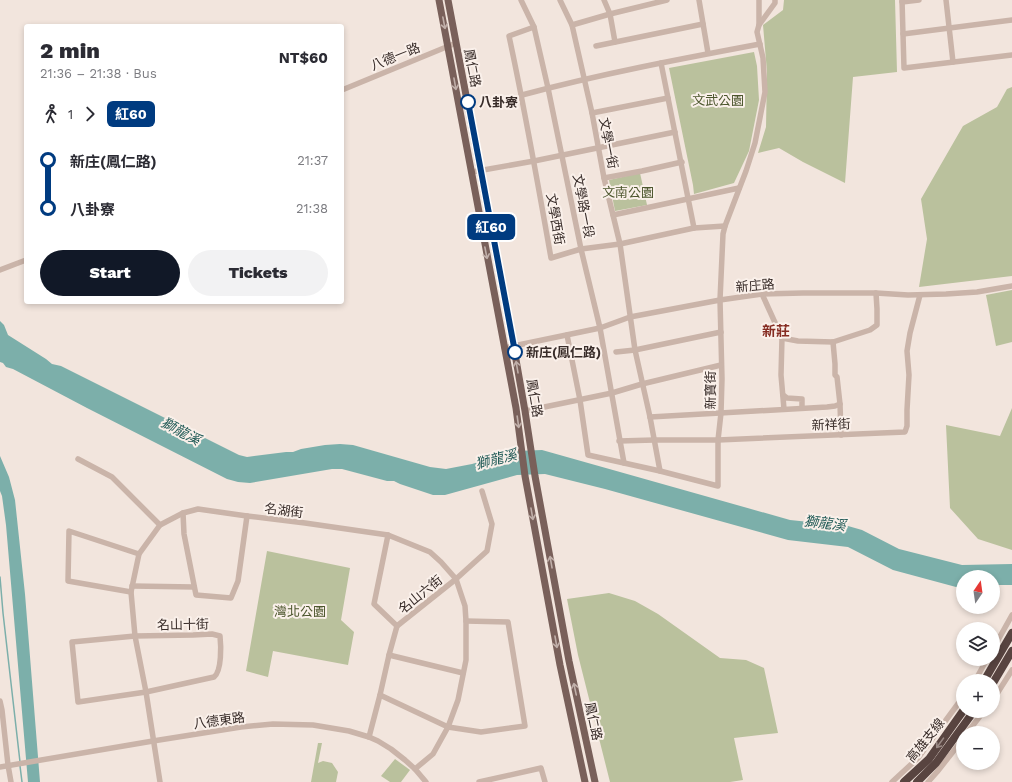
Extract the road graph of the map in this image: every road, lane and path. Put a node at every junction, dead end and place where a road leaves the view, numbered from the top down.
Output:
1 (440, 0) edge
2 (448, 0) edge
3 (521, 0) edge
4 (560, 0) edge
5 (604, 0) edge
6 (667, 0) edge
7 (699, 0) edge
8 (759, 0) edge
9 (775, 0) edge
10 (919, 0) edge
11 (946, 0) edge
12 (902, 1) edge
13 (610, 14) junction
14 (1012, 20) edge
15 (703, 24) junction
16 (572, 25) junction
17 (759, 25) junction
18 (534, 27) junction
19 (949, 28) junction
20 (903, 34) junction
21 (615, 42) junction
22 (456, 43) junction
23 (760, 44) junction
24 (448, 46) junction
25 (596, 46) dead end
26 (708, 53) junction
27 (1012, 54) edge
28 (953, 62) junction
29 (661, 63) junction
30 (584, 79) junction
31 (548, 88) junction
32 (344, 89) edge
33 (522, 95) junction
34 (668, 98) junction
35 (592, 113) junction
36 (675, 132) junction
37 (598, 147) junction
38 (563, 156) junction
39 (534, 161) junction
40 (682, 162) junction
41 (481, 171) junction
42 (472, 172) junction
43 (604, 178) junction
44 (739, 188) junction
45 (689, 199) junction
46 (613, 215) junction
47 (725, 226) junction
48 (694, 228) junction
49 (620, 244) junction
50 (581, 249) junction
51 (24, 261) edge
52 (0, 270) edge
53 (1012, 286) edge
54 (876, 293) junction
55 (762, 294) junction
56 (920, 295) junction
57 (720, 300) junction
58 (630, 317) junction
59 (600, 328) junction
60 (720, 332) junction
61 (567, 334) junction
62 (782, 338) junction
63 (833, 342) junction
64 (514, 346) junction
65 (504, 348) junction
66 (635, 350) junction
67 (616, 352) dead end
68 (721, 366) junction
69 (642, 384) junction
70 (612, 392) junction
71 (783, 396) junction
72 (580, 400) junction
73 (840, 404) junction
74 (802, 408) junction
75 (784, 409) junction
76 (525, 411) junction
77 (721, 413) junction
78 (650, 417) junction
79 (842, 435) junction
80 (654, 440) junction
81 (718, 440) junction
82 (619, 441) junction
83 (78, 459) dead end
84 (624, 463) junction
85 (660, 471) junction
86 (482, 491) dead end
87 (183, 512) junction
88 (247, 516) junction
89 (160, 525) junction
90 (388, 536) junction
91 (139, 554) junction
92 (456, 579) junction
93 (194, 587) junction
94 (132, 589) junction
95 (1012, 615) edge
96 (466, 621) junction
97 (397, 626) junction
98 (1012, 634) edge
99 (135, 636) junction
100 (1000, 636) edge
101 (1012, 651) edge
102 (388, 655) junction
103 (1012, 670) edge
104 (463, 673) junction
105 (988, 674) edge
106 (998, 674) edge
107 (1000, 689) edge
108 (146, 692) junction
109 (380, 695) junction
110 (0, 702) edge
111 (956, 706) edge
112 (958, 718) edge
113 (969, 718) edge
114 (448, 727) junction
115 (369, 737) junction
116 (153, 741) junction
117 (956, 748) edge
118 (8, 765) junction
119 (0, 767) edge
120 (415, 769) junction
121 (595, 781) edge
122 (12, 782) edge
123 (160, 782) edge
124 (426, 782) edge
125 (480, 782) edge
126 (545, 782) edge
127 (584, 782) edge
128 (892, 782) edge
129 (904, 782) edge
130 (917, 782) edge
131 (928, 782) edge

1 -> 24 main road, 鳳仁路
2 - 22 main road, 鳳仁路
3 - 18 street, 文學路一段
4 - 16 street, 文學一街
5 - 13 street
6 - 13 street
7 - 15 street
8 - 17 street, 新寶街
9 - 17 street
10 - 12 street
11 - 19 street
12 - 20 street
13 - 16 street
13 - 21 street
14 - 19 street
15 - 21 street
15 - 26 street
16 - 30 street, 文學一街
17 - 23 street, 新寶街
18 - 31 street, 文學路一段
18 - 33 street, 文學西街
19 - 20 street
19 - 28 street
20 - 28 street
21 - 25 street
22 - 24 street, 八德一路
22 - 41 main road, 鳳仁路
23 - 26 street
23 - 44 street, 新寶街
24 - 32 street, 八德一路
24 -> 42 main road, 鳳仁路
26 - 29 street
27 - 28 street
29 - 30 street
29 - 34 street
30 - 31 street
30 - 35 street, 文學一街
31 - 33 street
31 - 38 street, 文學路一段
33 - 39 street, 文學西街
34 - 35 street
34 - 36 street
35 - 37 street, 文學一街
36 - 37 street
36 - 40 street
37 - 38 street
37 - 43 street, 文學一街
38 - 39 street
38 - 50 street, 文學路一段
39 - 41 street
39 - 50 street, 文學西街
40 - 43 street
40 - 45 street
41 - 42 street
41 - 64 main road, 鳳仁路
42 -> 65 main road, 鳳仁路
43 - 46 street, 文學一街
44 - 45 street
44 - 47 street, 新寶街
45 - 46 street
45 - 48 street
46 - 49 street, 文學一街
47 - 48 street, 文學西街
47 - 57 street, 新寶街
48 - 49 street, 文學西街
49 - 50 street, 文學西街
49 - 58 street, 文學一街
50 - 59 street, 文學路一段
51 - 52 street
53 - 56 street, 新庄路
54 - 55 street, 新庄路
54 - 56 street, 新庄路
54 - 63 street
55 - 57 street, 新庄路
55 - 62 street
56 - 79 street, 新祥街
57 - 58 street, 新庄路
57 - 60 street, 新寶街
58 - 59 street, 新庄路
58 - 66 street, 文學一街
59 - 61 street, 新庄路
59 - 70 street, 文學路一段
60 - 66 street
60 - 68 street, 新寶街
61 - 64 street, 新庄路
61 - 72 street
62 - 63 street
62 - 71 street
63 - 73 street
64 - 65 street, 新庄路
76 -> 64 main road, 鳳仁路
65 -> 127 main road, 鳳仁路
66 - 67 street
66 - 69 street, 文學一街
68 - 69 street
68 - 77 street, 新寶街
69 - 70 street
69 - 78 street, 文學一街
70 - 72 street
70 - 82 street, 文學路一段
71 - 74 street
71 - 75 street
72 - 76 street
72 - 84 street
73 - 74 street
73 - 79 street
74 - 75 street
75 - 77 street
121 -> 76 main road, 鳳仁路
77 - 78 street
77 - 81 street, 新寶街
78 - 80 street, 文學一街
79 - 81 street, 新祥街
80 - 81 street, 新祥街
80 - 82 street, 新祥街
80 - 85 street, 文學一街
81 - 85 street, 新寶街
82 - 84 street, 文學路一段
83 - 89 street
84 - 85 street
86 - 92 street, 名山六街
87 - 88 street, 名湖街
87 - 89 street, 名湖街
87 - 93 street
88 - 90 street, 名湖街
88 - 93 street
89 - 91 street, 名湖街
90 - 92 street, 名湖街
90 - 97 street, 名山六街
91 - 94 street, 名湖街
91 - 94 street
92 - 96 street, 名湖街
92 - 97 street, 名山六街
93 - 94 street
94 - 99 street, 名湖街
95 - 100 street
96 - 104 street, 名湖街
96 - 114 street
97 - 102 street
98 - 105 highway
99 - 108 street, 名湖街
99 - 108 street, 名山十街
99 - 108 street, 名山十街
101 - 106 highway
102 - 104 street
102 - 109 street
103 - 107 street
104 - 114 street, 名湖街
108 - 116 street, 名湖街
109 - 114 street
109 - 115 street
110 - 118 street
111 - 128 street
112 -> 129 highway, 高雄支線
113 - 130 highway, 高雄支線
114 - 120 street, 名湖街
115 - 116 street, 八德東路
115 - 120 street, 八德東路
116 - 118 street, 八德東路
116 - 123 street, 名湖街
117 - 131 street
118 - 119 street, 八德東路
118 - 122 street
120 - 124 street, 八德東路
121 - 127 street
125 - 126 street

